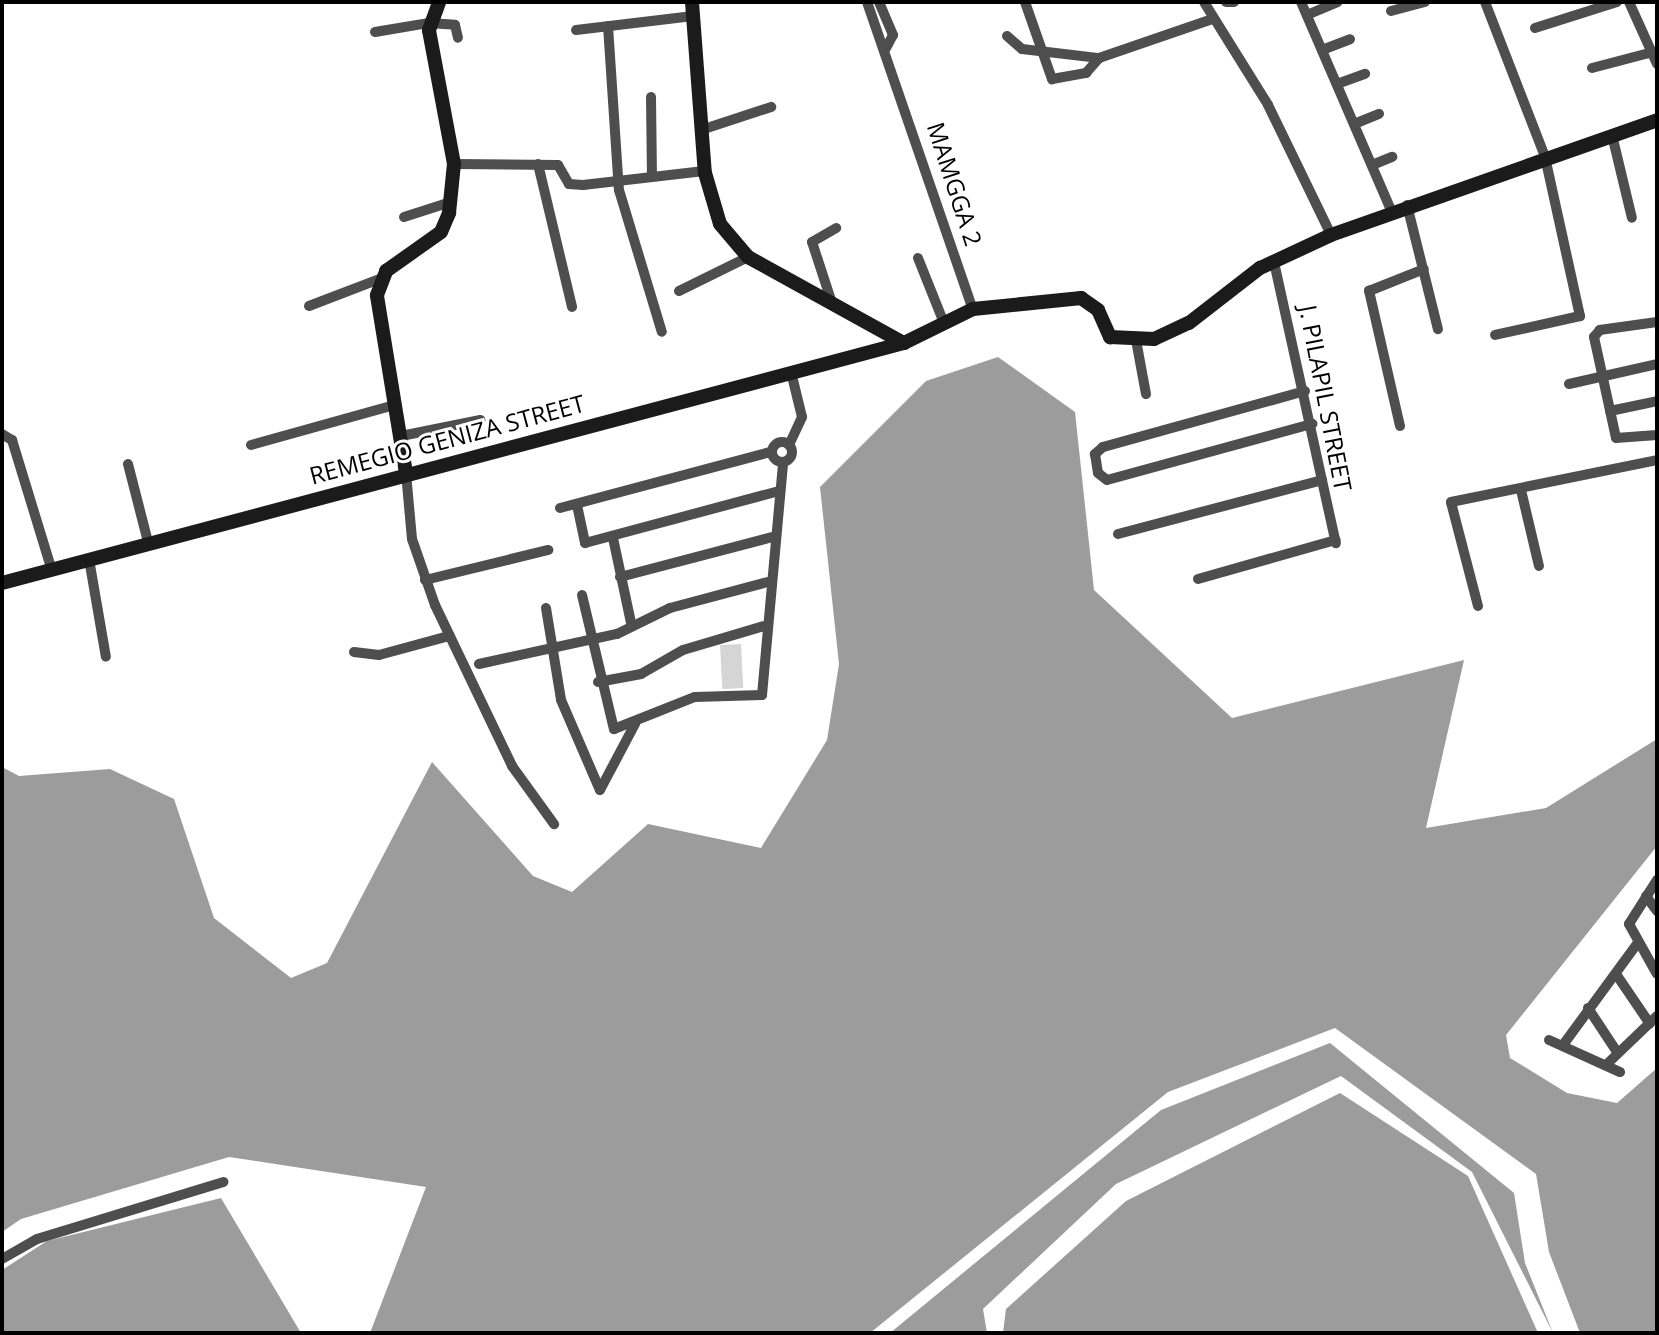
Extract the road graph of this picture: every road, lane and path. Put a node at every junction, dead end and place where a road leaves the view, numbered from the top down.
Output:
1 (439, 2) edge
2 (867, 2) edge
3 (879, 2) edge
4 (1025, 2) edge
5 (1204, 2) edge
6 (1226, 2) edge
7 (1234, 2) edge
8 (1301, 2) edge
9 (1337, 2) edge
10 (1425, 2) edge
11 (1485, 2) edge
12 (1617, 2) edge
13 (1629, 2) edge
14 (692, 9) edge
15 (1391, 11) dead end
16 (1307, 15) junction
17 (1212, 19) junction
18 (429, 23) junction
19 (608, 26) junction
20 (1535, 28) dead end
21 (576, 30) dead end
22 (375, 32) dead end
23 (1007, 36) dead end
24 (458, 38) dead end
25 (1350, 39) dead end
26 (886, 48) junction
27 (1043, 50) junction
28 (1322, 50) junction
29 (1653, 52) junction
30 (1099, 58) junction
31 (1657, 64) edge
32 (1592, 68) dead end
33 (1365, 74) dead end
34 (1337, 84) junction
35 (651, 97) dead end
36 (771, 107) dead end
37 (1379, 114) dead end
38 (1657, 120) edge
39 (1354, 124) junction
40 (701, 130) junction
41 (1612, 135) junction
42 (1392, 157) dead end
43 (1545, 157) junction
44 (454, 164) junction
45 (538, 164) junction
46 (1372, 165) junction
47 (704, 171) junction
48 (652, 174) junction
49 (618, 179) junction
50 (451, 202) junction
51 (1407, 205) junction
52 (1392, 212) junction
53 (404, 217) dead end
54 (1632, 218) dead end
55 (836, 228) dead end
56 (1331, 235) junction
57 (748, 257) junction
58 (918, 258) dead end
59 (1274, 262) junction
60 (1424, 269) junction
61 (382, 278) junction
62 (679, 291) dead end
63 (831, 300) junction
64 (309, 306) dead end
65 (572, 307) dead end
66 (973, 309) junction
67 (1657, 322) edge
68 (944, 323) junction
69 (1438, 329) dead end
70 (662, 332) dead end
71 (1495, 335) dead end
72 (1136, 340) junction
73 (904, 343) junction
74 (1657, 364) edge
75 (791, 372) junction
76 (1602, 376) junction
77 (1569, 384) dead end
78 (1305, 391) junction
79 (1146, 394) dead end
80 (1657, 401) edge
81 (394, 405) junction
82 (1610, 411) junction
83 (480, 420) dead end
84 (1312, 424) junction
85 (1400, 426) dead end
86 (2, 434) edge
87 (1657, 435) edge
88 (401, 436) junction
89 (251, 445) dead end
90 (789, 445) junction
91 (771, 452) junction
92 (1657, 460) edge
93 (783, 463) junction
94 (128, 464) dead end
95 (406, 473) junction
96 (1322, 480) junction
97 (1521, 490) junction
98 (776, 492) junction
99 (577, 505) junction
100 (560, 508) dead end
101 (1118, 534) dead end
102 (772, 537) junction
103 (613, 538) junction
104 (148, 542) junction
105 (548, 550) dead end
106 (89, 559) junction
107 (1539, 566) dead end
108 (52, 571) junction
109 (620, 577) junction
110 (1198, 579) dead end
111 (425, 580) junction
112 (768, 582) junction
113 (2, 583) edge
114 (582, 595) dead end
115 (1478, 606) dead end
116 (546, 608) dead end
117 (631, 623) junction
118 (764, 626) junction
119 (449, 636) junction
120 (592, 641) junction
121 (554, 648) junction
122 (354, 652) dead end
123 (106, 657) dead end
124 (479, 664) dead end
125 (598, 682) junction
126 (635, 724) junction
127 (614, 729) junction
128 (622, 752) junction
129 (554, 824) dead end
130 (1657, 880) edge
131 (1646, 896) junction
132 (1657, 911) edge
133 (1637, 944) junction
134 (1616, 974) junction
135 (1657, 974) edge
136 (1588, 1008) junction
137 (1654, 1020) edge
138 (1549, 1040) dead end
139 (1563, 1045) junction
140 (1617, 1052) junction
141 (1608, 1063) junction
142 (1620, 1072) dead end
143 (223, 1182) dead end
144 (2, 1259) edge

1 - 18 street
2 - 26 street, MAMGGA 2
3 - 26 street
4 - 27 street
5 - 17 street
6 - 7 street
8 - 16 street
9 - 16 street
10 - 15 street
11 - 43 street
12 - 20 street
13 - 29 street
14 - 19 street
14 - 40 street
16 - 28 street
17 - 30 street
17 - 56 street
18 - 22 street
18 - 24 street
18 - 44 street
19 - 21 street
19 - 49 street
23 - 27 street
25 - 28 street
26 - 66 street, MAMGGA 2
27 - 30 street
27 - 30 street
28 - 34 street
29 - 31 street
29 - 32 street
33 - 34 street
34 - 39 street
35 - 48 street
36 - 40 street
37 - 39 street
38 - 41 street
39 - 46 street
40 - 47 street
41 - 43 street
41 - 54 street
42 - 46 street
43 - 51 street
43 - 71 street
44 - 45 street
44 - 50 street
45 - 49 street
45 - 65 street
46 - 52 street
47 - 48 street
47 - 57 street
48 - 49 street
49 - 70 street
50 - 53 street
50 - 61 street
51 - 52 street
51 - 60 street
52 - 56 street
55 - 63 street
56 - 59 street
57 - 62 street
57 - 63 street
58 - 68 street
59 - 72 street
59 - 78 street, J. PILAPIL STREET
60 - 69 street
60 - 85 street
61 - 64 street
61 - 81 street
63 - 73 street
66 - 68 street
66 - 72 street
67 - 76 street
68 - 73 street
72 - 79 street
73 - 75 street, REMEGIO GENIZA STREET
74 - 76 street
75 - 90 street
75 - 95 street, REMEGIO GENIZA STREET
76 - 77 street
76 - 82 street
78 - 84 street, J. PILAPIL STREET
78 - 84 street
80 - 82 street
81 - 88 street
81 - 89 street
82 - 87 street
83 - 88 street
84 - 96 street, J. PILAPIL STREET
86 - 108 street
88 - 95 street
90 - 91 street
90 - 93 street
91 - 93 street
91 - 99 street
92 - 97 street
93 - 98 street
94 - 104 street
95 - 104 street, REMEGIO GENIZA STREET
95 - 111 street
96 - 101 street
96 - 110 street, J. PILAPIL STREET
97 - 107 street
97 - 115 street
98 - 102 street
98 - 103 street
99 - 100 street
99 - 103 street
102 - 109 street
102 - 112 street
103 - 109 street
104 - 106 street, REMEGIO GENIZA STREET
105 - 111 street
106 - 108 street, REMEGIO GENIZA STREET
106 - 123 street
108 - 113 street, REMEGIO GENIZA STREET
109 - 117 street
111 - 119 street
112 - 117 street
112 - 118 street
114 - 120 street
116 - 121 street
117 - 120 street
118 - 125 street
118 - 126 street
119 - 122 street
119 - 129 street
120 - 121 street
120 - 125 street
121 - 124 street
121 - 128 street
125 - 127 street
126 - 127 street
126 - 128 street
127 - 128 street
130 - 131 street
131 - 132 street
131 - 133 street
133 - 134 street
133 - 135 street
134 - 136 street
134 - 137 street
136 - 139 street
136 - 140 street
137 - 140 street
138 - 139 street
139 - 141 street
140 - 141 street
141 - 142 street
143 - 144 street

